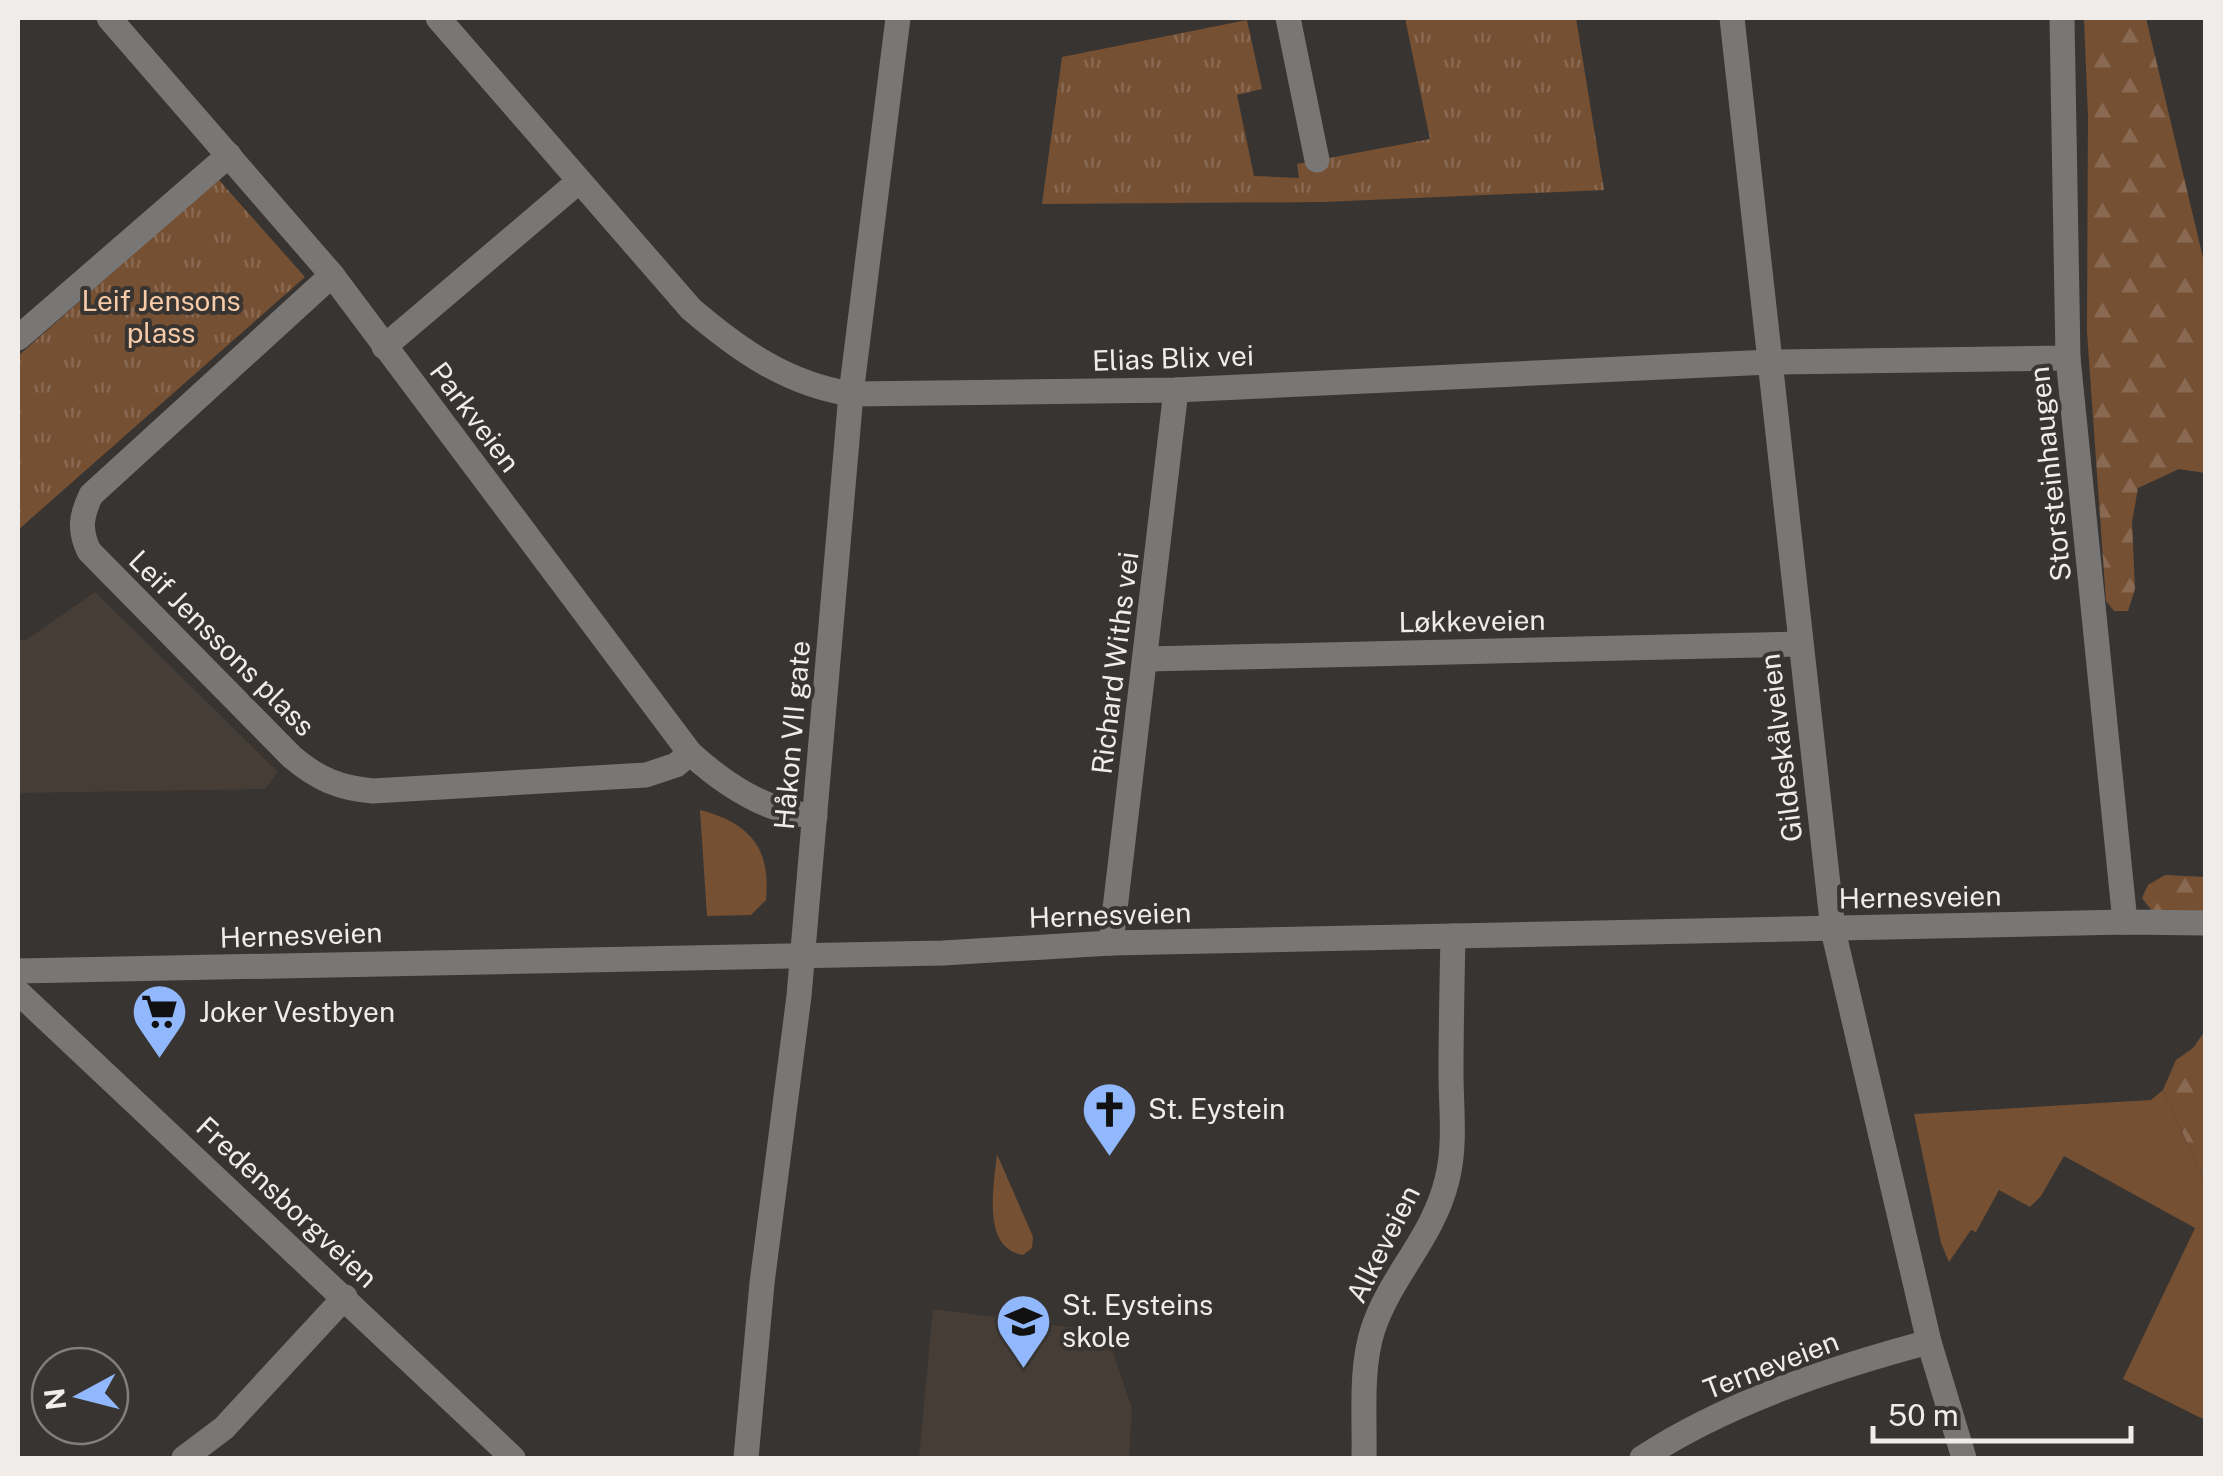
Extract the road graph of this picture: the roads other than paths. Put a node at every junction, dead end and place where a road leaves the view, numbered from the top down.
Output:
1 (108, 18) edge
2 (438, 18) edge
3 (898, 18) edge
4 (1288, 18) edge
5 (1732, 18) edge
6 (2062, 18) edge
7 (228, 154) junction
8 (1316, 160) dead end
9 (578, 182) junction
10 (332, 275) junction
11 (18, 338) edge
12 (384, 347) junction
13 (2068, 358) junction
14 (1770, 362) junction
15 (1176, 390) junction
16 (851, 394) junction
17 (1799, 644) junction
18 (1147, 659) junction
19 (690, 753) junction
20 (815, 816) junction
21 (2125, 922) junction
22 (2206, 923) edge
23 (1833, 930) junction
24 (1453, 936) junction
25 (1111, 943) junction
26 (802, 954) junction
27 (18, 971) edge
28 (18, 992) edge
29 (344, 1297) junction
30 (1928, 1342) junction
31 (184, 1458) edge
32 (512, 1458) edge
33 (746, 1458) edge
34 (1364, 1458) edge
35 (1642, 1458) edge
36 (1964, 1458) edge

1 - 7 street, Parkveien
2 - 9 street, Elias Blix vei
3 - 16 street, Håkon VII gate
4 - 8 street
5 - 14 street, Gildeskålveien
6 - 13 street, Storsteinhaugen
7 - 10 street, Parkveien
7 - 11 street
9 - 12 street
9 - 16 street, Elias Blix vei
10 - 12 street, Parkveien
10 - 19 street, Leif Jenssons plass
12 - 19 street, Parkveien
13 - 14 street, Elias Blix vei
13 - 21 street, Storsteinhaugen
14 - 15 street, Elias Blix vei
14 - 17 street, Gildeskålveien
15 - 16 street, Elias Blix vei
15 - 18 street, Richard Withs vei
16 - 20 street, Håkon VII gate
17 - 18 street, Løkkeveien
17 - 23 street, Gildeskålveien
18 - 25 street, Richard Withs vei
19 - 20 street, Parkveien
20 - 26 street, Håkon VII gate
21 - 22 street, Hernesveien
21 - 23 street, Hernesveien
23 - 24 street, Hernesveien
23 - 30 street, Gildeskålveien
24 - 25 street, Hernesveien
24 - 34 street, Alkeveien
25 - 26 street, Hernesveien
26 - 27 street, Hernesveien
26 - 33 street, Håkon VII gate
28 - 29 street, Fredensborgveien
29 - 31 street
29 - 32 street, Fredensborgveien
30 - 35 street, Terneveien
30 - 36 street, Gildeskålveien

